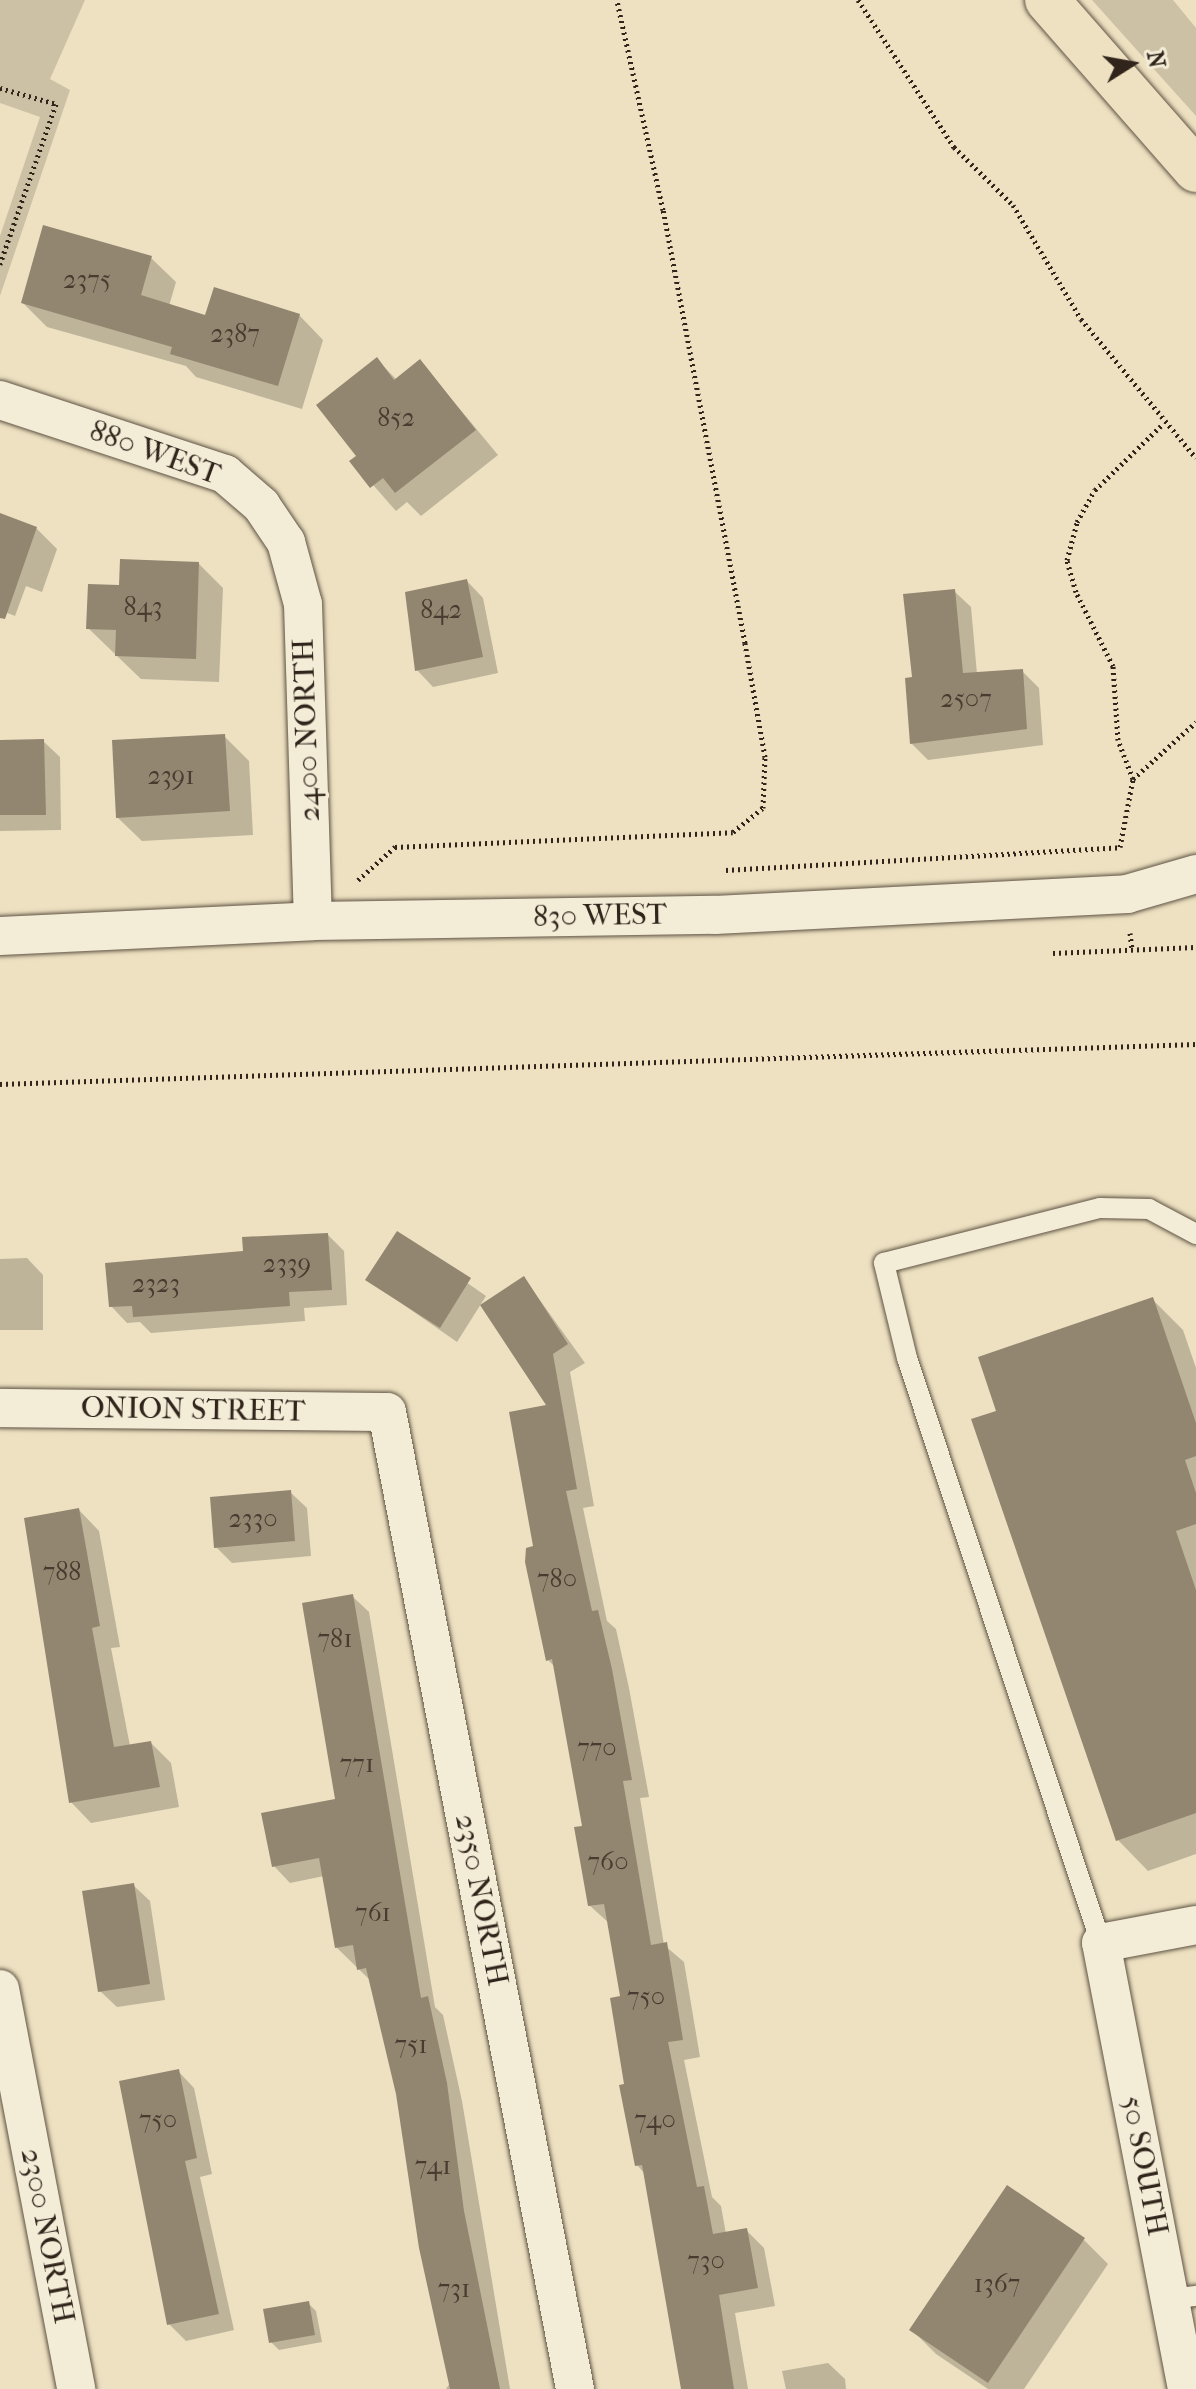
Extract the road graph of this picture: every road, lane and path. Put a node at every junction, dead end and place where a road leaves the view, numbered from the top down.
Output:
1 (617, 0) edge
2 (858, 0) edge
3 (1047, 0) edge
4 (0, 88) edge
5 (1196, 170) edge
6 (0, 264) edge
7 (0, 400) edge
8 (1164, 423) junction
9 (1196, 458) edge
10 (286, 542) joint
11 (1196, 722) edge
12 (1133, 779) junction
13 (1120, 847) junction
14 (1121, 856) dead end
15 (726, 870) dead end
16 (1196, 874) edge
17 (313, 921) junction
18 (0, 936) edge
19 (1196, 947) edge
20 (1053, 953) dead end
21 (1196, 1044) edge
22 (0, 1084) edge
23 (1196, 1234) edge
24 (0, 1408) edge
25 (387, 1412) joint
26 (1196, 1925) edge
27 (1101, 1943) junction
28 (0, 1989) edge
29 (1183, 2298) edge
30 (76, 2389) edge
31 (575, 2389) edge
32 (1187, 2389) edge

1 - 17 path
2 - 8 path
3 - 5 highway
4 - 6 path
7 - 10 street, 880 WEST
8 - 9 path
8 - 12 path
10 - 17 street, 2400 NORTH
11 - 12 path
12 - 13 path
13 - 14 path
13 - 15 path
16 - 17 street, 830 WEST
17 - 18 street, 830 WEST
19 - 20 path
21 - 22 path
23 - 27 lane
24 - 25 street, ONION STREET
25 - 31 street, 2350 NORTH
26 - 27 street
27 - 29 street, 50 SOUTH
28 - 30 street, 2300 NORTH
29 - 32 street, 50 SOUTH

